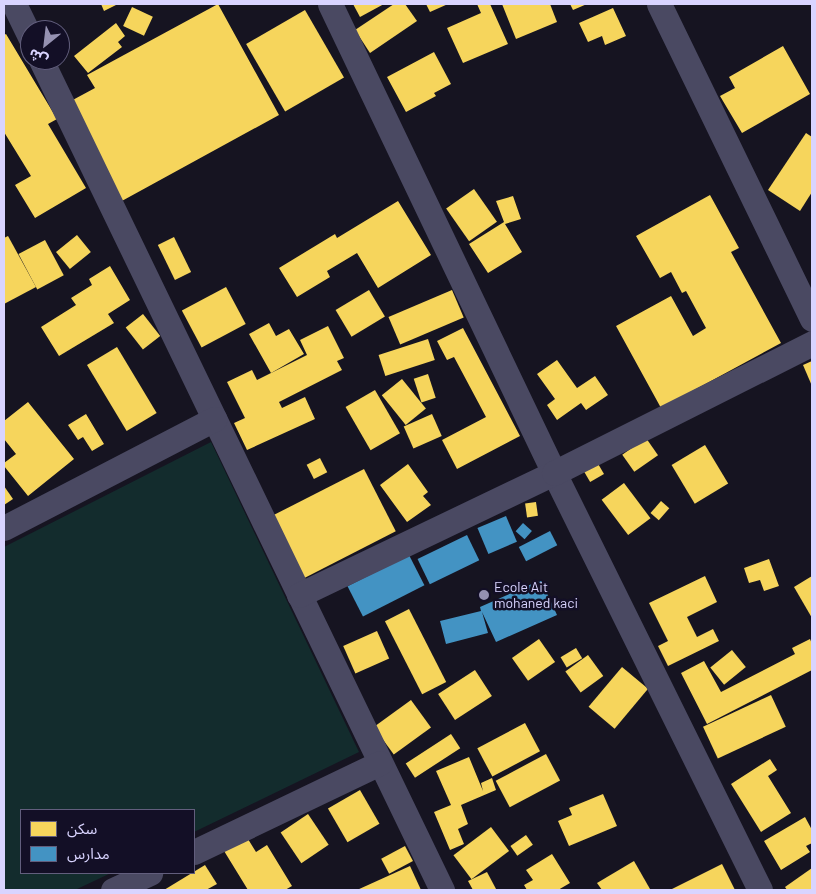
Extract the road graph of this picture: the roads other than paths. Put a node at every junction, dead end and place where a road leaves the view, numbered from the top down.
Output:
1 (14, 4) edge
2 (330, 4) edge
3 (659, 4) edge
4 (22, 20) edge
5 (46, 70) edge
6 (812, 319) edge
7 (812, 343) edge
8 (214, 419) junction
9 (554, 472) junction
10 (4, 528) edge
11 (299, 595) junction
12 (380, 763) junction
13 (195, 852) edge
14 (148, 874) edge
15 (113, 890) edge
16 (442, 890) edge
17 (760, 890) edge

1 - 4 street
2 - 9 street
3 - 6 street
5 - 8 street
7 - 9 street
8 - 10 street
8 - 11 street
9 - 11 street
9 - 17 street
11 - 12 street
12 - 13 street
12 - 16 street
14 - 15 street

